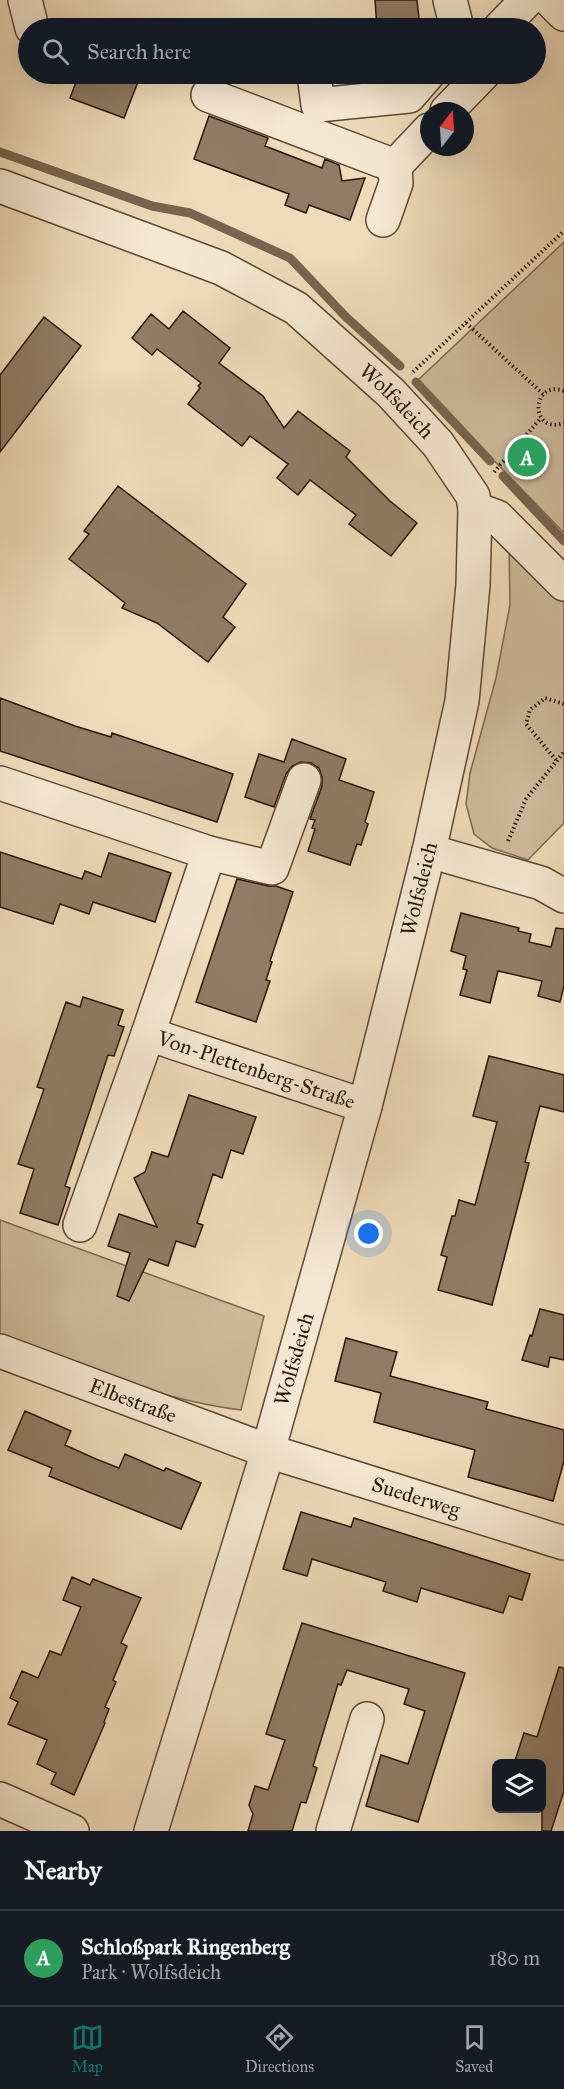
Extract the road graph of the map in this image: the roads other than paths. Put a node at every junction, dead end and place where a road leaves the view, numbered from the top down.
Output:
1 (25, 0) edge
2 (450, 0) edge
3 (527, 0) edge
4 (550, 0) edge
5 (564, 14) edge
6 (30, 18) edge
7 (454, 18) edge
8 (510, 18) edge
9 (315, 84) edge
10 (419, 84) edge
11 (473, 84) edge
12 (208, 95) dead end
13 (456, 102) edge
14 (420, 140) edge
15 (395, 166) junction
16 (0, 186) edge
17 (383, 220) dead end
18 (474, 503) junction
19 (564, 584) edge
20 (304, 780) dead end
21 (0, 783) edge
22 (429, 851) junction
23 (209, 853) junction
24 (564, 896) edge
25 (148, 1034) junction
26 (365, 1106) junction
27 (80, 1225) dead end
28 (0, 1351) edge
29 (268, 1451) junction
30 (564, 1543) edge
31 (367, 1719) dead end
32 (0, 1799) edge
33 (72, 1831) edge
34 (151, 1831) edge
35 (333, 1831) edge

1 - 6 street
2 - 7 street
3 - 8 street
4 - 5 street
9 - 10 street
11 - 13 street
12 - 15 street
14 - 15 street
15 - 17 street
16 - 18 street, Wolfsdeich
18 - 19 street
18 - 22 street, Wolfsdeich
20 - 23 street
21 - 23 street
22 - 24 street
22 - 26 street, Wolfsdeich
23 - 25 street, Von-Plettenberg-Straße
25 - 26 street, Von-Plettenberg-Straße
25 - 27 street, Von-Plettenberg-Straße
26 - 29 street, Wolfsdeich
28 - 29 street, Elbestraße
29 - 30 street, Suederweg
29 - 34 street, Wolfsdeich
31 - 35 street
32 - 33 street

